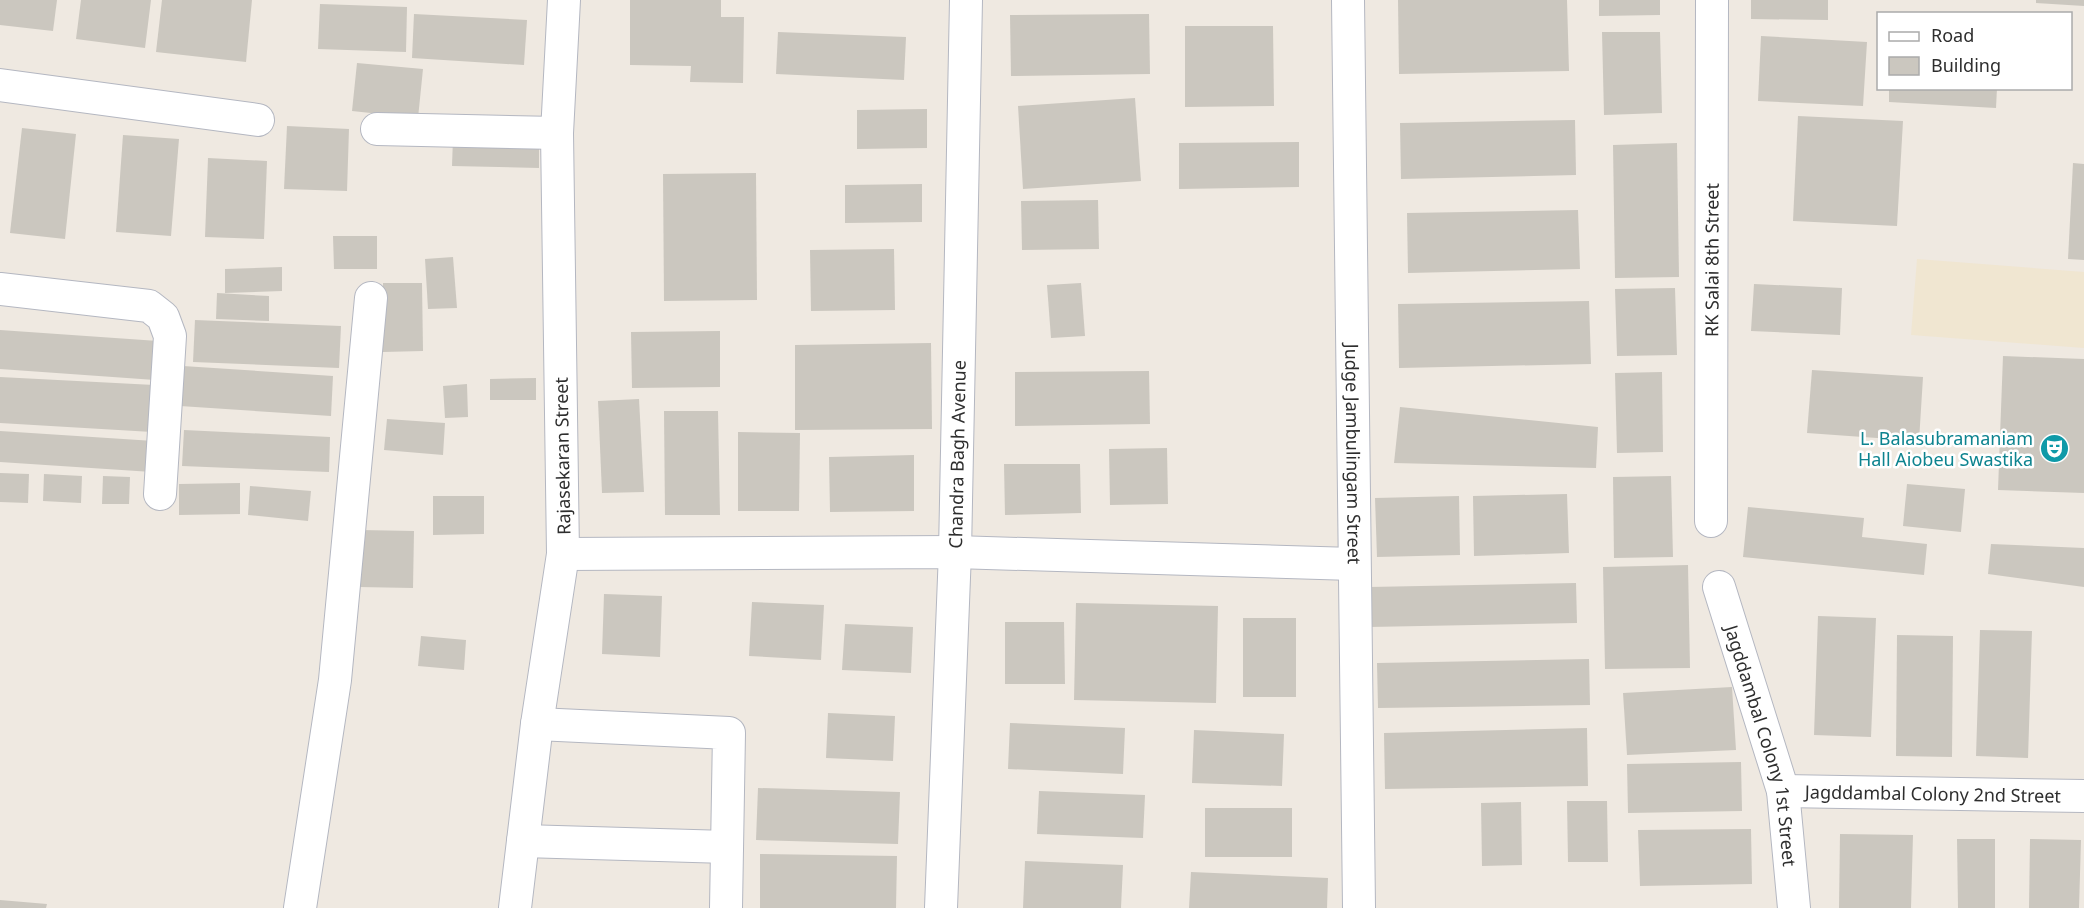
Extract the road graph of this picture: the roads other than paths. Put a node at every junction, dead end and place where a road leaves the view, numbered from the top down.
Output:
1 (564, 0) edge
2 (966, 0) edge
3 (1348, 0) edge
4 (1712, 0) edge
5 (0, 86) edge
6 (258, 120) dead end
7 (377, 129) dead end
8 (557, 133) junction
9 (0, 289) edge
10 (371, 298) dead end
11 (160, 494) dead end
12 (1711, 521) dead end
13 (955, 552) junction
14 (563, 554) junction
15 (1353, 564) junction
16 (1719, 587) dead end
17 (537, 724) junction
18 (1783, 791) junction
19 (2084, 796) edge
20 (523, 841) junction
21 (727, 847) junction
22 (300, 908) edge
23 (515, 908) edge
24 (726, 908) edge
25 (941, 908) edge
26 (1359, 908) edge
27 (1794, 908) edge

1 - 8 street, Rajasekaran Street
2 - 13 street, Chandra Bagh Avenue
3 - 15 street, Judge Jambulingam Street
4 - 12 street, RK Salai 8th Street
5 - 6 street
7 - 8 street
8 - 14 street, Rajasekaran Street
9 - 11 street
10 - 22 street
13 - 14 street
13 - 15 street
13 - 25 street, Chandra Bagh Avenue
14 - 17 street, Rajasekaran Street
15 - 26 street, Judge Jambulingam Street
16 - 18 street, Jagddambal Colony 1st Street
17 - 20 street, Rajasekaran Street
17 - 21 street
18 - 19 street, Jagddambal Colony 2nd Street
18 - 27 street, Jagddambal Colony 1st Street
20 - 21 street
20 - 23 street, Rajasekaran Street
21 - 24 street

